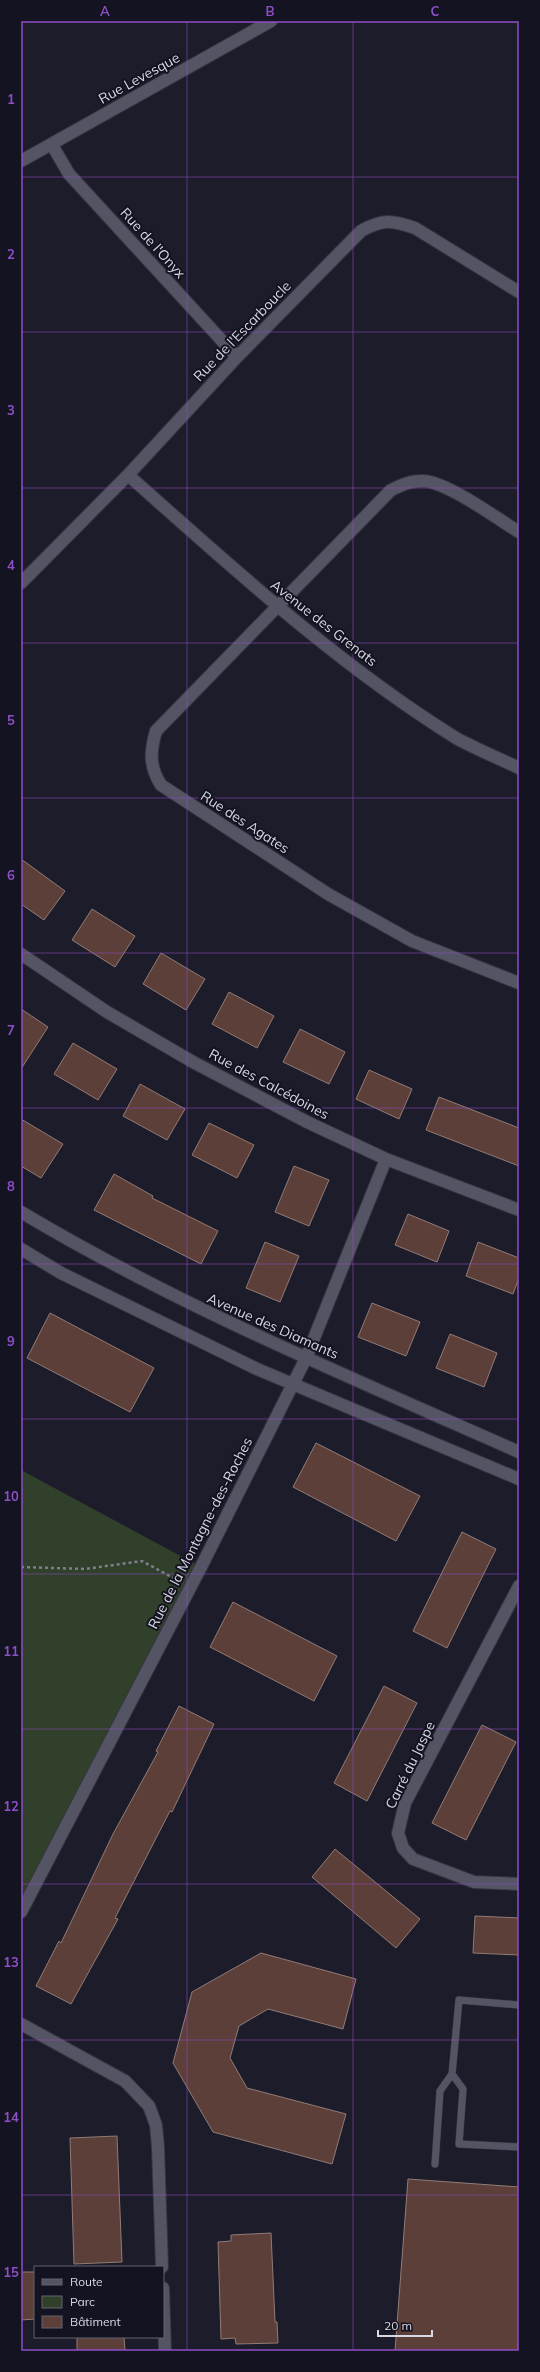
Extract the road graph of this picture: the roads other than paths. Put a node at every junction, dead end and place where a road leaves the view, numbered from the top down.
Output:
1 (271, 21) edge
2 (52, 145) junction
3 (21, 161) edge
4 (519, 292) edge
5 (237, 357) junction
6 (128, 475) junction
7 (519, 532) edge
8 (21, 583) edge
9 (276, 606) junction
10 (519, 768) edge
11 (21, 954) edge
12 (519, 983) edge
13 (386, 1159) junction
14 (519, 1210) edge
15 (21, 1212) edge
16 (21, 1249) edge
17 (306, 1358) junction
18 (293, 1384) junction
19 (519, 1452) edge
20 (519, 1479) edge
21 (519, 1586) edge
22 (519, 1884) edge
23 (21, 1912) edge
24 (519, 2005) edge
25 (21, 2024) edge
26 (452, 2074) junction
27 (519, 2147) edge
28 (435, 2164) dead end
29 (162, 2266) edge
30 (164, 2320) edge
31 (165, 2351) edge

1 - 2 street, Rue Levesque
2 - 3 street, Rue Levesque
2 - 5 street, Rue de l'Onyx
4 - 5 street, Rue de l'Escarboucle
5 - 6 street, Rue de l'Escarboucle
6 - 8 street, Rue de l'Escarboucle
6 - 9 street, Avenue des Grenats
7 - 9 street, Rue des Agates
9 - 10 street, Avenue des Grenats
9 - 12 street, Rue des Agates
11 - 13 street, Rue des Calcédoines
13 - 14 street, Rue des Calcédoines
13 - 17 street, Rue de la Montagne-des-Roches
15 - 17 street, Avenue des Diamants
16 - 18 street
17 - 18 street, Rue de la Montagne-des-Roches
17 - 19 street, Avenue des Diamants
18 - 20 street
18 - 23 street, Rue de la Montagne-des-Roches
21 - 22 street, Carré du Jaspe
24 - 26 lane
25 - 29 street
26 - 27 lane
26 - 28 lane
30 - 31 street

